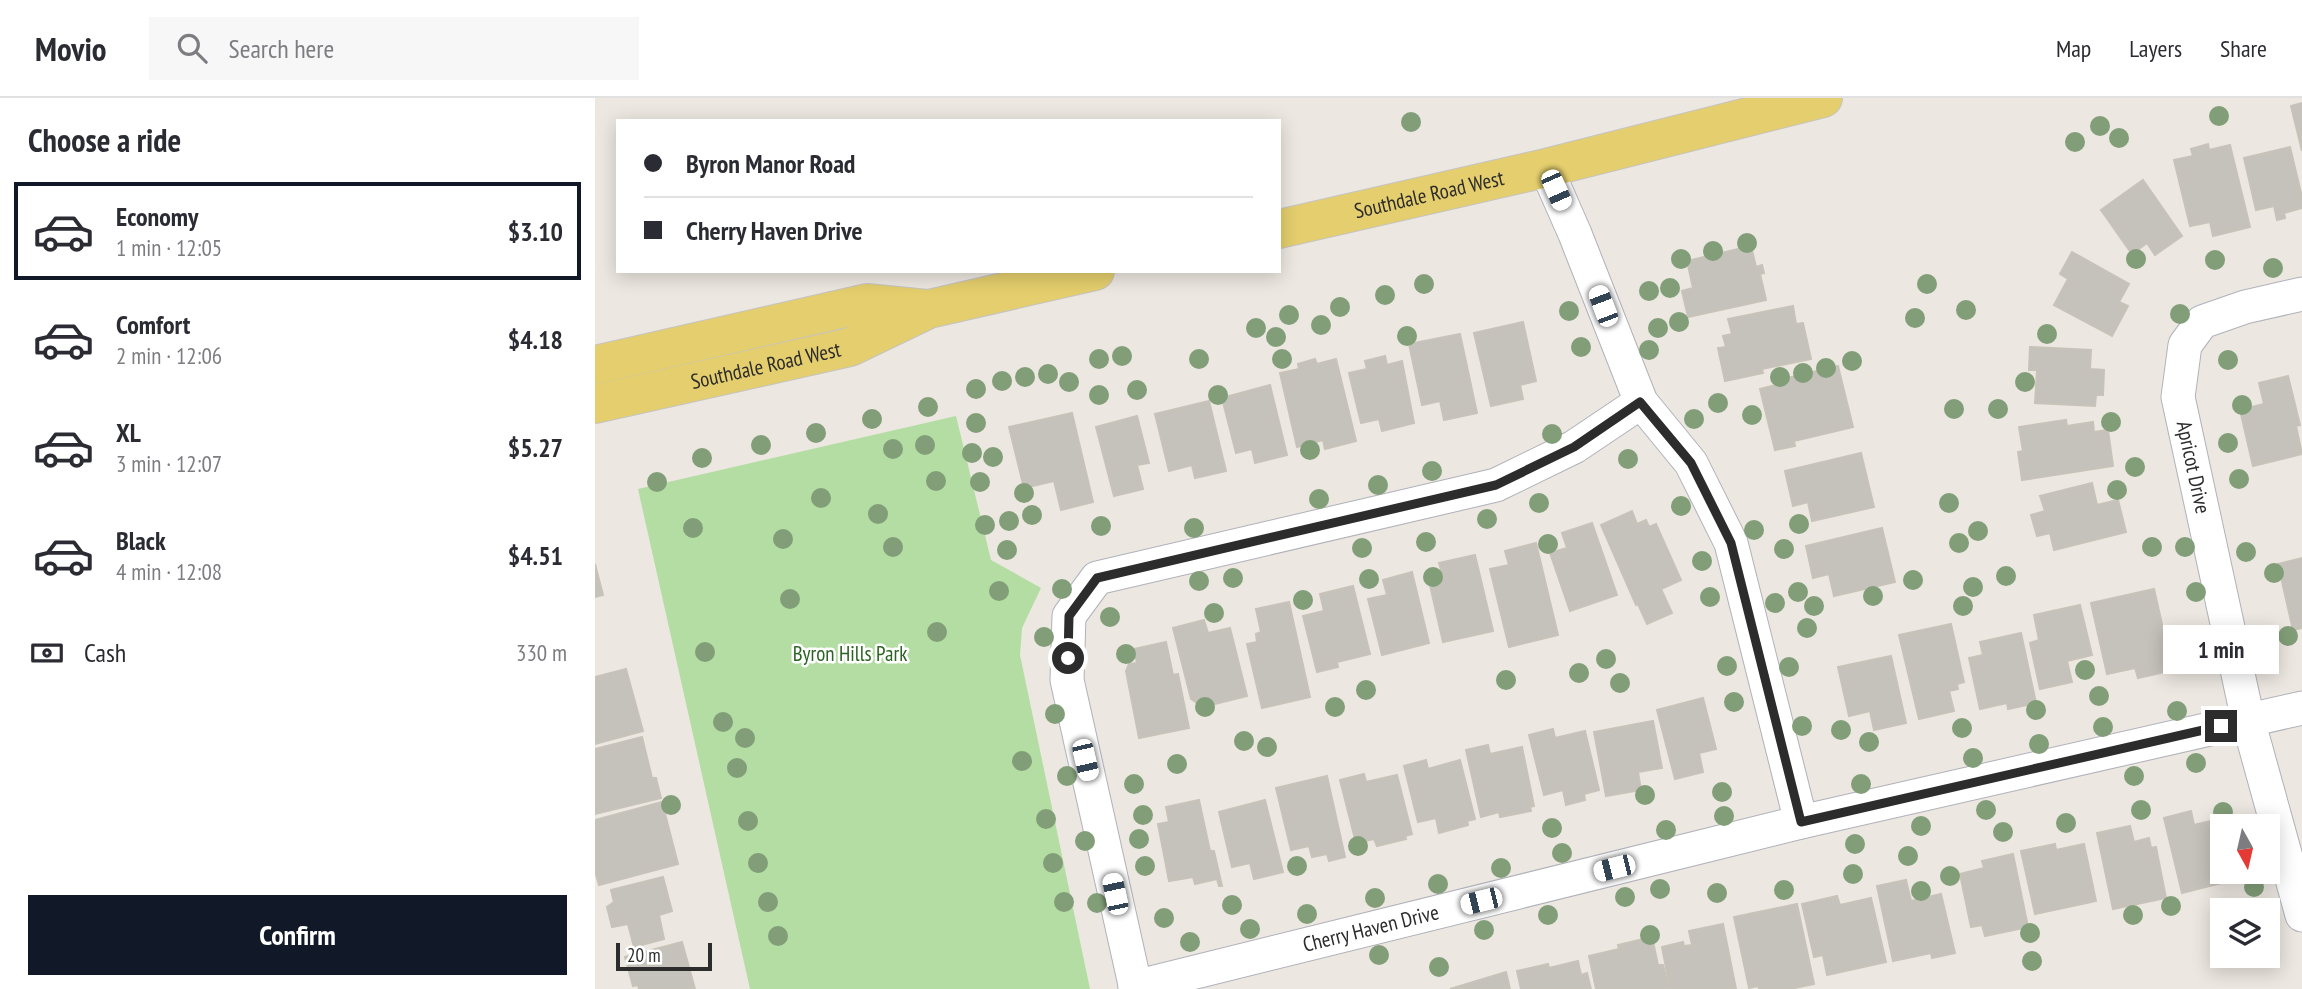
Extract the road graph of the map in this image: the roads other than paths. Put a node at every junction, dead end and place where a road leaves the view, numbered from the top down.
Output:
1 (1823, 98) edge
2 (1546, 168) junction
3 (1281, 229) edge
4 (1086, 273) edge
5 (2302, 294) edge
6 (929, 309) junction
7 (595, 365) edge
8 (1640, 402) junction
9 (595, 404) edge
10 (2302, 708) edge
11 (2248, 720) junction
12 (1801, 822) junction
13 (2302, 915) edge
14 (1135, 988) edge

1 - 2 main road, Southdale Road West
2 - 3 main road, Southdale Road West
2 - 8 street
4 - 6 main road, Southdale Road West
5 - 11 street, Apricot Drive
6 - 7 main road, Southdale Road West
6 - 9 main road, Southdale Road West
8 - 12 street
8 - 14 street
10 - 11 street, Cherry Haven Drive
11 - 12 street, Cherry Haven Drive
11 - 13 street, Apricot Drive
12 - 14 street, Cherry Haven Drive

